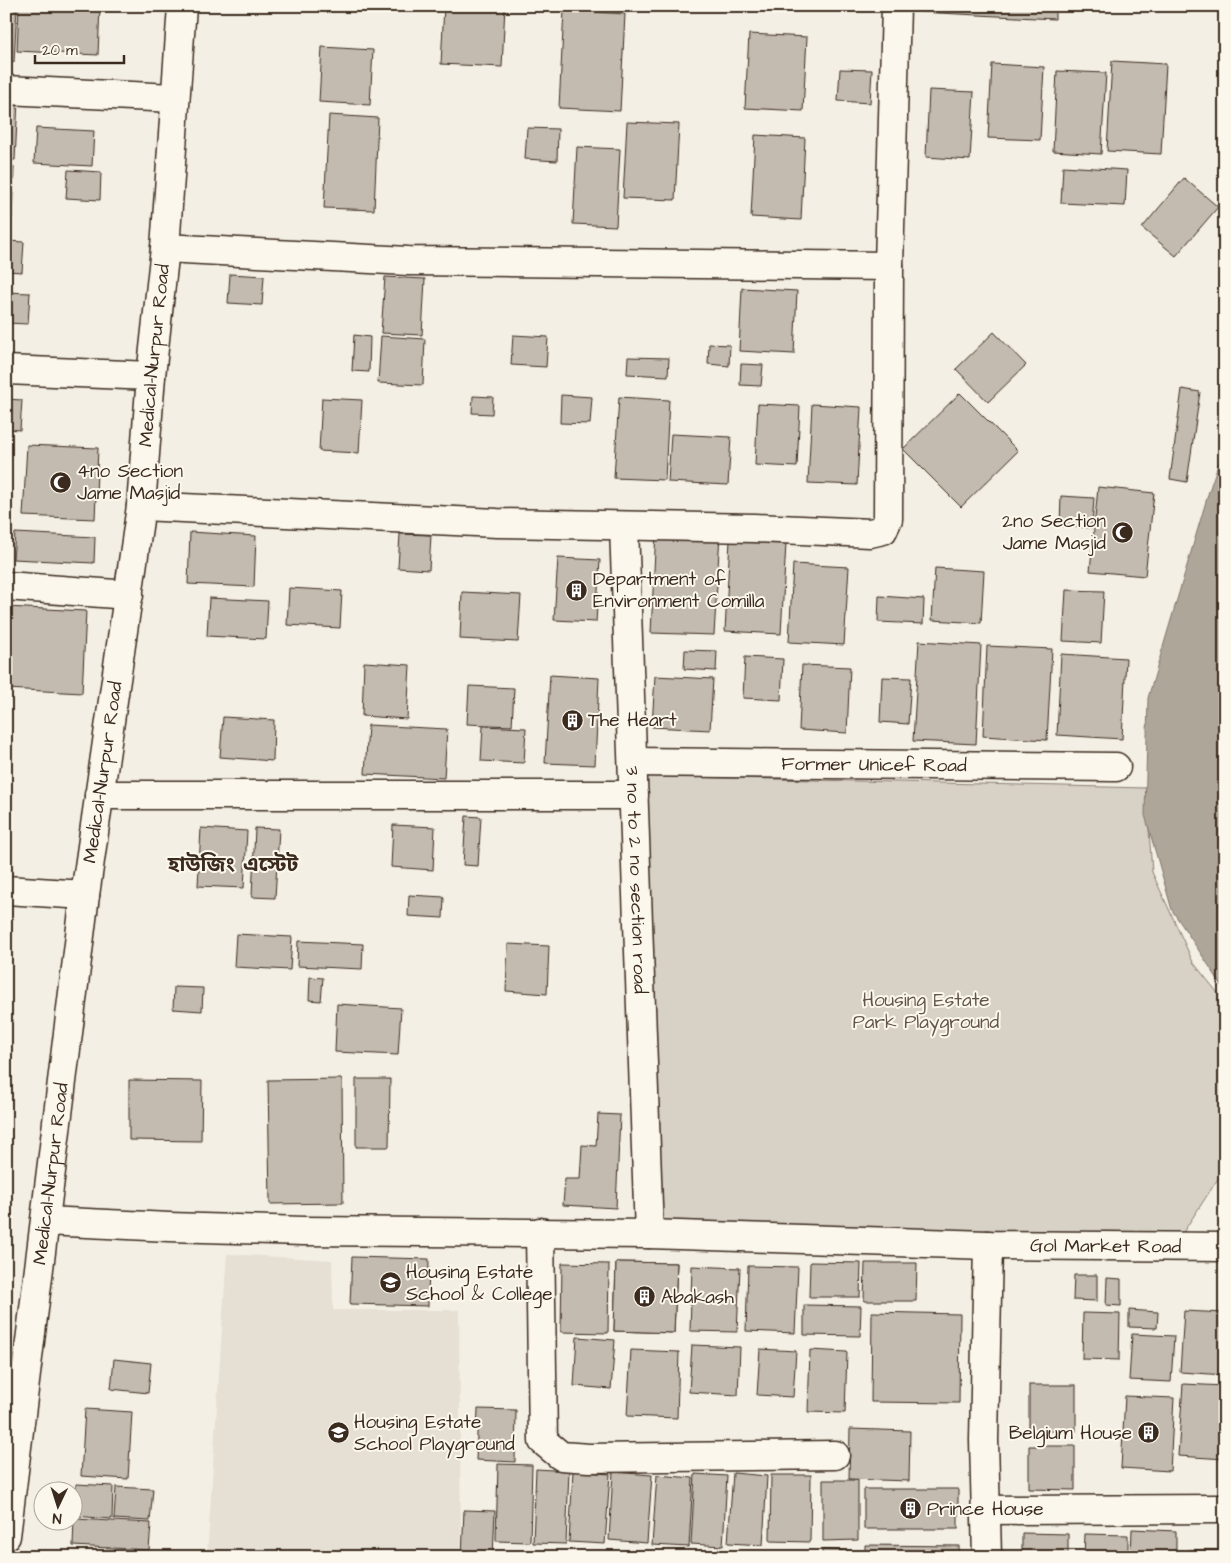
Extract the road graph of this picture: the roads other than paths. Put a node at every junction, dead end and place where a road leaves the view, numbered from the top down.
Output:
1 (182, 6) edge
2 (896, 6) edge
3 (6, 90) edge
4 (174, 98) junction
5 (165, 248) junction
6 (889, 266) junction
7 (6, 370) edge
8 (151, 376) junction
9 (141, 506) junction
10 (624, 526) junction
11 (6, 586) edge
12 (129, 595) junction
13 (633, 762) junction
14 (1116, 767) dead end
15 (99, 794) junction
16 (634, 795) junction
17 (6, 890) edge
18 (85, 895) junction
19 (46, 1221) junction
20 (540, 1232) junction
21 (649, 1234) junction
22 (988, 1246) junction
23 (1225, 1246) edge
24 (835, 1455) dead end
25 (10, 1474) edge
26 (985, 1510) junction
27 (1225, 1510) edge
28 (6, 1536) edge
29 (987, 1557) edge

1 - 4 street, Medical-Nurpur Road
2 - 6 street
3 - 4 street
4 - 5 street, Medical-Nurpur Road
5 - 6 street
5 - 8 street, Medical-Nurpur Road
6 - 10 street
7 - 8 street
8 - 9 street, Medical-Nurpur Road
9 - 10 street
9 - 12 street, Medical-Nurpur Road
10 - 13 street, 3 no to 2 no section road
11 - 12 street
12 - 15 street, Medical-Nurpur Road
13 - 14 street, Former Unicef Road
13 - 16 street, 3 no to 2 no section road
15 - 16 street
15 - 18 street, Medical-Nurpur Road
16 - 21 street, 3 no to 2 no section road
17 - 18 street
18 - 19 street, Medical-Nurpur Road
19 - 20 street, Gol Market Road
19 - 25 street, Medical-Nurpur Road
20 - 21 street, Gol Market Road
20 - 24 street
21 - 22 street, Gol Market Road
22 - 23 street, Gol Market Road
22 - 26 street
25 - 28 street, Medical-Nurpur Road
26 - 27 street
26 - 29 street

